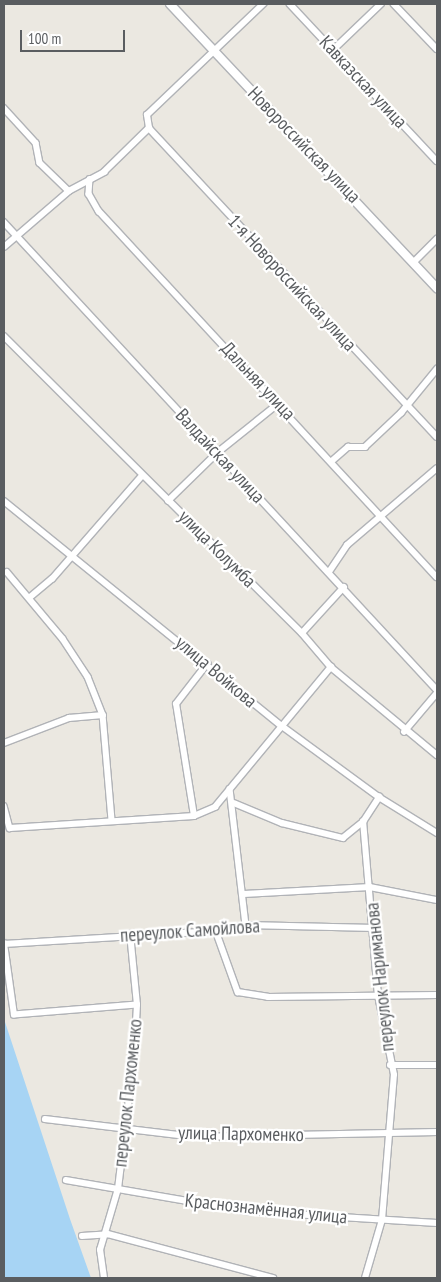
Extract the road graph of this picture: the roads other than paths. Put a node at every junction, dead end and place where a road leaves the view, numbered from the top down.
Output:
1 (170, 4) edge
2 (263, 4) edge
3 (290, 4) edge
4 (381, 4) edge
5 (394, 4) edge
6 (437, 49) edge
7 (214, 50) junction
8 (333, 50) junction
9 (4, 108) edge
10 (148, 128) junction
11 (437, 161) edge
12 (90, 179) junction
13 (69, 191) junction
14 (4, 222) edge
15 (17, 237) junction
16 (437, 239) edge
17 (4, 247) edge
18 (414, 262) junction
19 (437, 288) edge
20 (4, 336) edge
21 (437, 369) edge
22 (407, 403) junction
23 (278, 404) junction
24 (437, 437) edge
25 (217, 453) junction
26 (332, 460) junction
27 (437, 468) edge
28 (141, 477) junction
29 (4, 501) edge
30 (168, 501) junction
31 (382, 514) junction
32 (73, 556) junction
33 (8, 572) dead end
34 (329, 572) junction
35 (437, 577) edge
36 (344, 588) junction
37 (29, 598) junction
38 (302, 633) junction
39 (207, 664) junction
40 (331, 667) junction
41 (437, 692) edge
42 (103, 715) junction
43 (282, 726) junction
44 (404, 732) junction
45 (4, 743) edge
46 (437, 755) edge
47 (230, 789) junction
48 (378, 797) junction
49 (234, 803) junction
50 (4, 806) edge
51 (194, 816) junction
52 (112, 818) junction
53 (363, 822) junction
54 (437, 833) edge
55 (370, 887) junction
56 (244, 894) junction
57 (437, 900) edge
58 (246, 925) junction
59 (375, 928) junction
60 (216, 931) junction
61 (130, 934) junction
62 (4, 944) edge
63 (378, 996) junction
64 (437, 996) edge
65 (137, 1005) junction
66 (390, 1065) junction
67 (437, 1065) edge
68 (45, 1119) dead end
69 (126, 1128) junction
70 (437, 1132) edge
71 (391, 1134) junction
72 (66, 1180) dead end
73 (118, 1189) junction
74 (382, 1220) junction
75 (437, 1223) edge
76 (108, 1234) junction
77 (82, 1236) dead end
78 (104, 1278) edge
79 (273, 1278) edge
80 (364, 1278) edge

1 - 7 street, Новороссийская улица
2 - 7 street
3 - 8 street, Кавказская улица
4 - 8 street
5 - 6 street
7 - 10 street
7 - 18 street, Новороссийская улица
8 - 11 street, Кавказская улица
9 - 13 street
10 - 12 street
10 - 22 street, 1-я Новороссийская улица
12 - 13 street
12 - 23 street, Дальняя улица
13 - 15 street
14 - 15 street, Валдайская улица
15 - 17 street
15 - 25 street, Валдайская улица
16 - 18 street
18 - 19 street, Новороссийская улица
20 - 28 street, улица Колумба
21 - 22 street
22 - 24 street, 1-я Новороссийская улица
22 - 26 street
23 - 25 street
23 - 26 street, Дальняя улица
25 - 30 street
25 - 34 street, Валдайская улица
26 - 31 street, Дальняя улица
27 - 31 street
28 - 30 street, улица Колумба
28 - 32 street
29 - 32 street, улица Войкова
30 - 38 street, улица Колумба
31 - 34 street
31 - 35 street, Дальняя улица
32 - 37 street
32 - 39 street, улица Войкова
33 - 37 street
34 - 36 street, Валдайская улица
36 - 38 street
36 - 41 street, Валдайская улица
37 - 42 street
38 - 40 street, улица Колумба
39 - 43 street, улица Войкова
39 - 51 street
40 - 43 street
40 - 44 street, улица Колумба
41 - 44 street
42 - 45 street
42 - 52 street
43 - 47 street
43 - 48 street, улица Войкова
44 - 46 street, улица Колумба
47 - 49 street
47 - 51 street
48 - 53 street
48 - 54 street, улица Войкова
49 - 53 street
49 - 56 street
50 - 52 street
51 - 52 street
53 - 55 street, переулок Нариманова
55 - 56 street
55 - 57 street
55 - 59 street, переулок Нариманова
56 - 58 street
58 - 59 street, переулок Самойлова
58 - 60 street, переулок Самойлова
59 - 63 street, переулок Нариманова
60 - 61 street, переулок Самойлова
60 - 63 street
61 - 62 street, переулок Самойлова
61 - 65 street, переулок Пархоменко
62 - 65 street
63 - 64 street
63 - 66 street, переулок Нариманова
65 - 69 street, переулок Пархоменко
66 - 67 street
66 - 71 street, переулок Нариманова
68 - 69 street, улица Пархоменко
69 - 71 street, улица Пархоменко
69 - 73 street, переулок Пархоменко
70 - 71 street, улица Пархоменко
71 - 74 street, переулок Нариманова
72 - 73 street, Краснознамённая улица
73 - 74 street, Краснознамённая улица
73 - 76 street, переулок Пархоменко
74 - 75 street, Краснознамённая улица
74 - 80 street, переулок Нариманова
76 - 77 street
76 - 78 street, переулок Пархоменко
76 - 79 street

